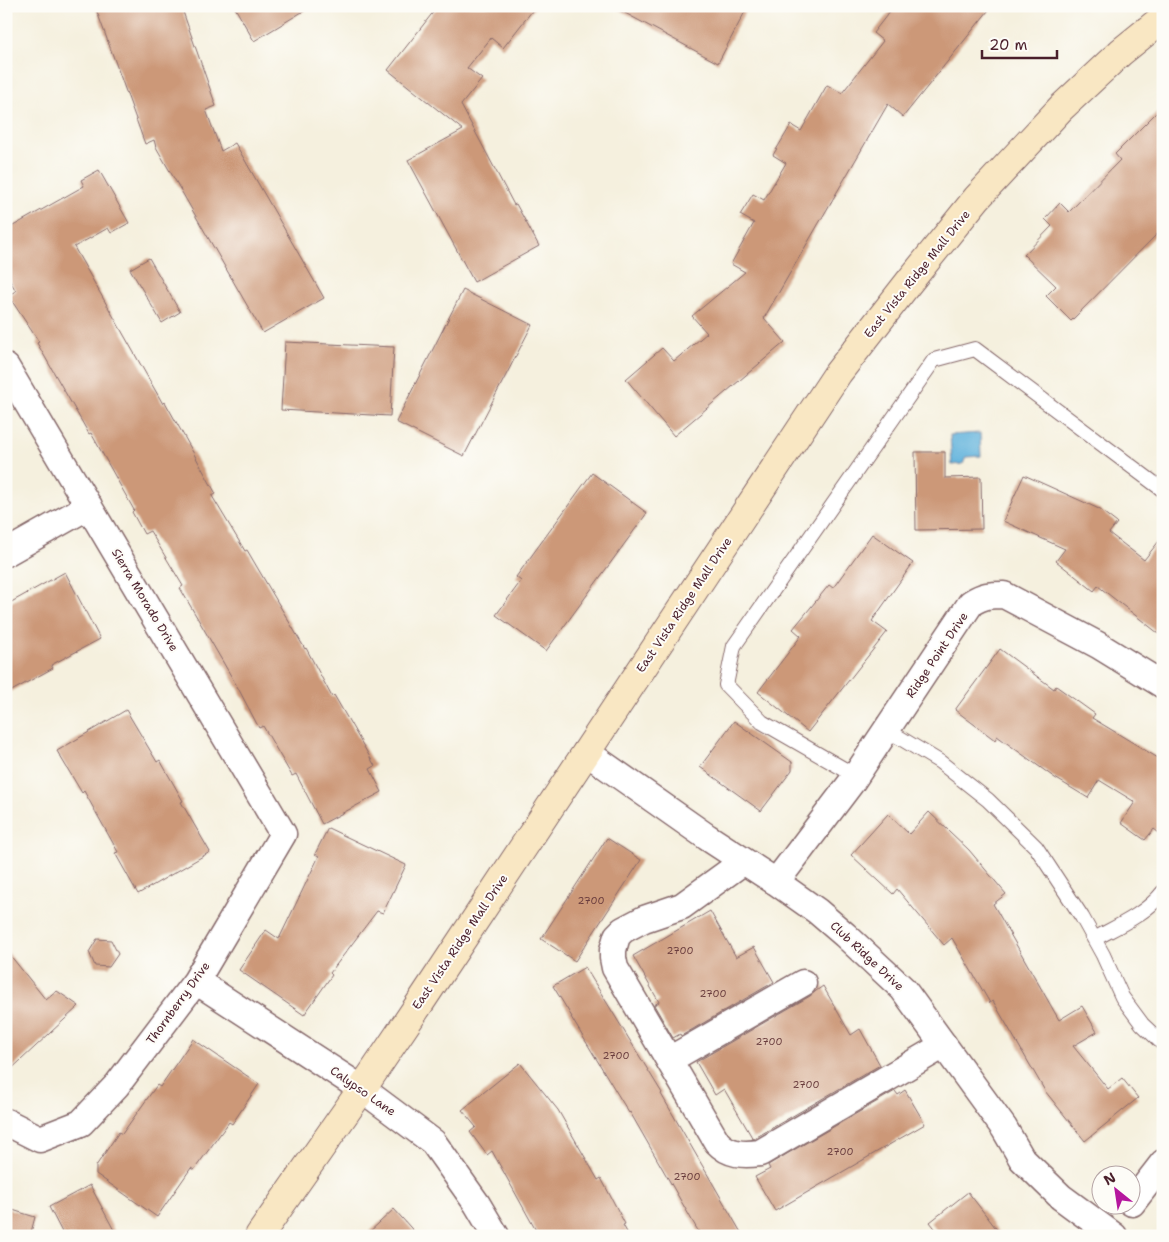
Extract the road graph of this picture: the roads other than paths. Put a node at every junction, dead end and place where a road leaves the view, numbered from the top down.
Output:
1 (1163, 18) edge
2 (6, 367) edge
3 (1163, 490) edge
4 (89, 506) junction
5 (6, 554) edge
6 (1163, 685) edge
7 (887, 730) junction
8 (586, 752) junction
9 (856, 776) junction
10 (283, 834) joint
11 (744, 861) junction
12 (776, 882) junction
13 (1163, 892) edge
14 (1094, 939) junction
15 (196, 982) junction
16 (802, 983) dead end
17 (1163, 1044) edge
18 (944, 1045) junction
19 (669, 1060) junction
20 (362, 1089) junction
21 (6, 1122) edge
22 (1163, 1163) edge
23 (1142, 1190) edge
24 (1124, 1214) edge
25 (1109, 1235) edge
26 (259, 1236) edge
27 (496, 1236) edge

1 - 8 main road, East Vista Ridge Mall Drive
2 - 4 street, Sierra Morado Drive
3 - 9 lane
4 - 5 street
4 - 10 street, Sierra Morado Drive
6 - 7 street, Ridge Point Drive
7 - 9 street, Ridge Point Drive
7 - 14 lane
8 - 11 street, Club Ridge Drive
8 - 20 main road, East Vista Ridge Mall Drive
9 - 12 street, Ridge Point Drive
10 - 15 street, Thornberry Drive
11 - 12 street, Club Ridge Drive
11 - 19 street
12 - 18 street, Club Ridge Drive
13 - 14 lane
14 - 17 lane
15 - 20 street, Calypso Lane
15 - 21 street, Thornberry Drive
16 - 19 street
18 - 19 street
18 - 25 street, Club Ridge Drive
20 - 26 main road, East Vista Ridge Mall Drive
20 - 27 street, Calypso Lane
22 - 23 street
24 - 25 street

